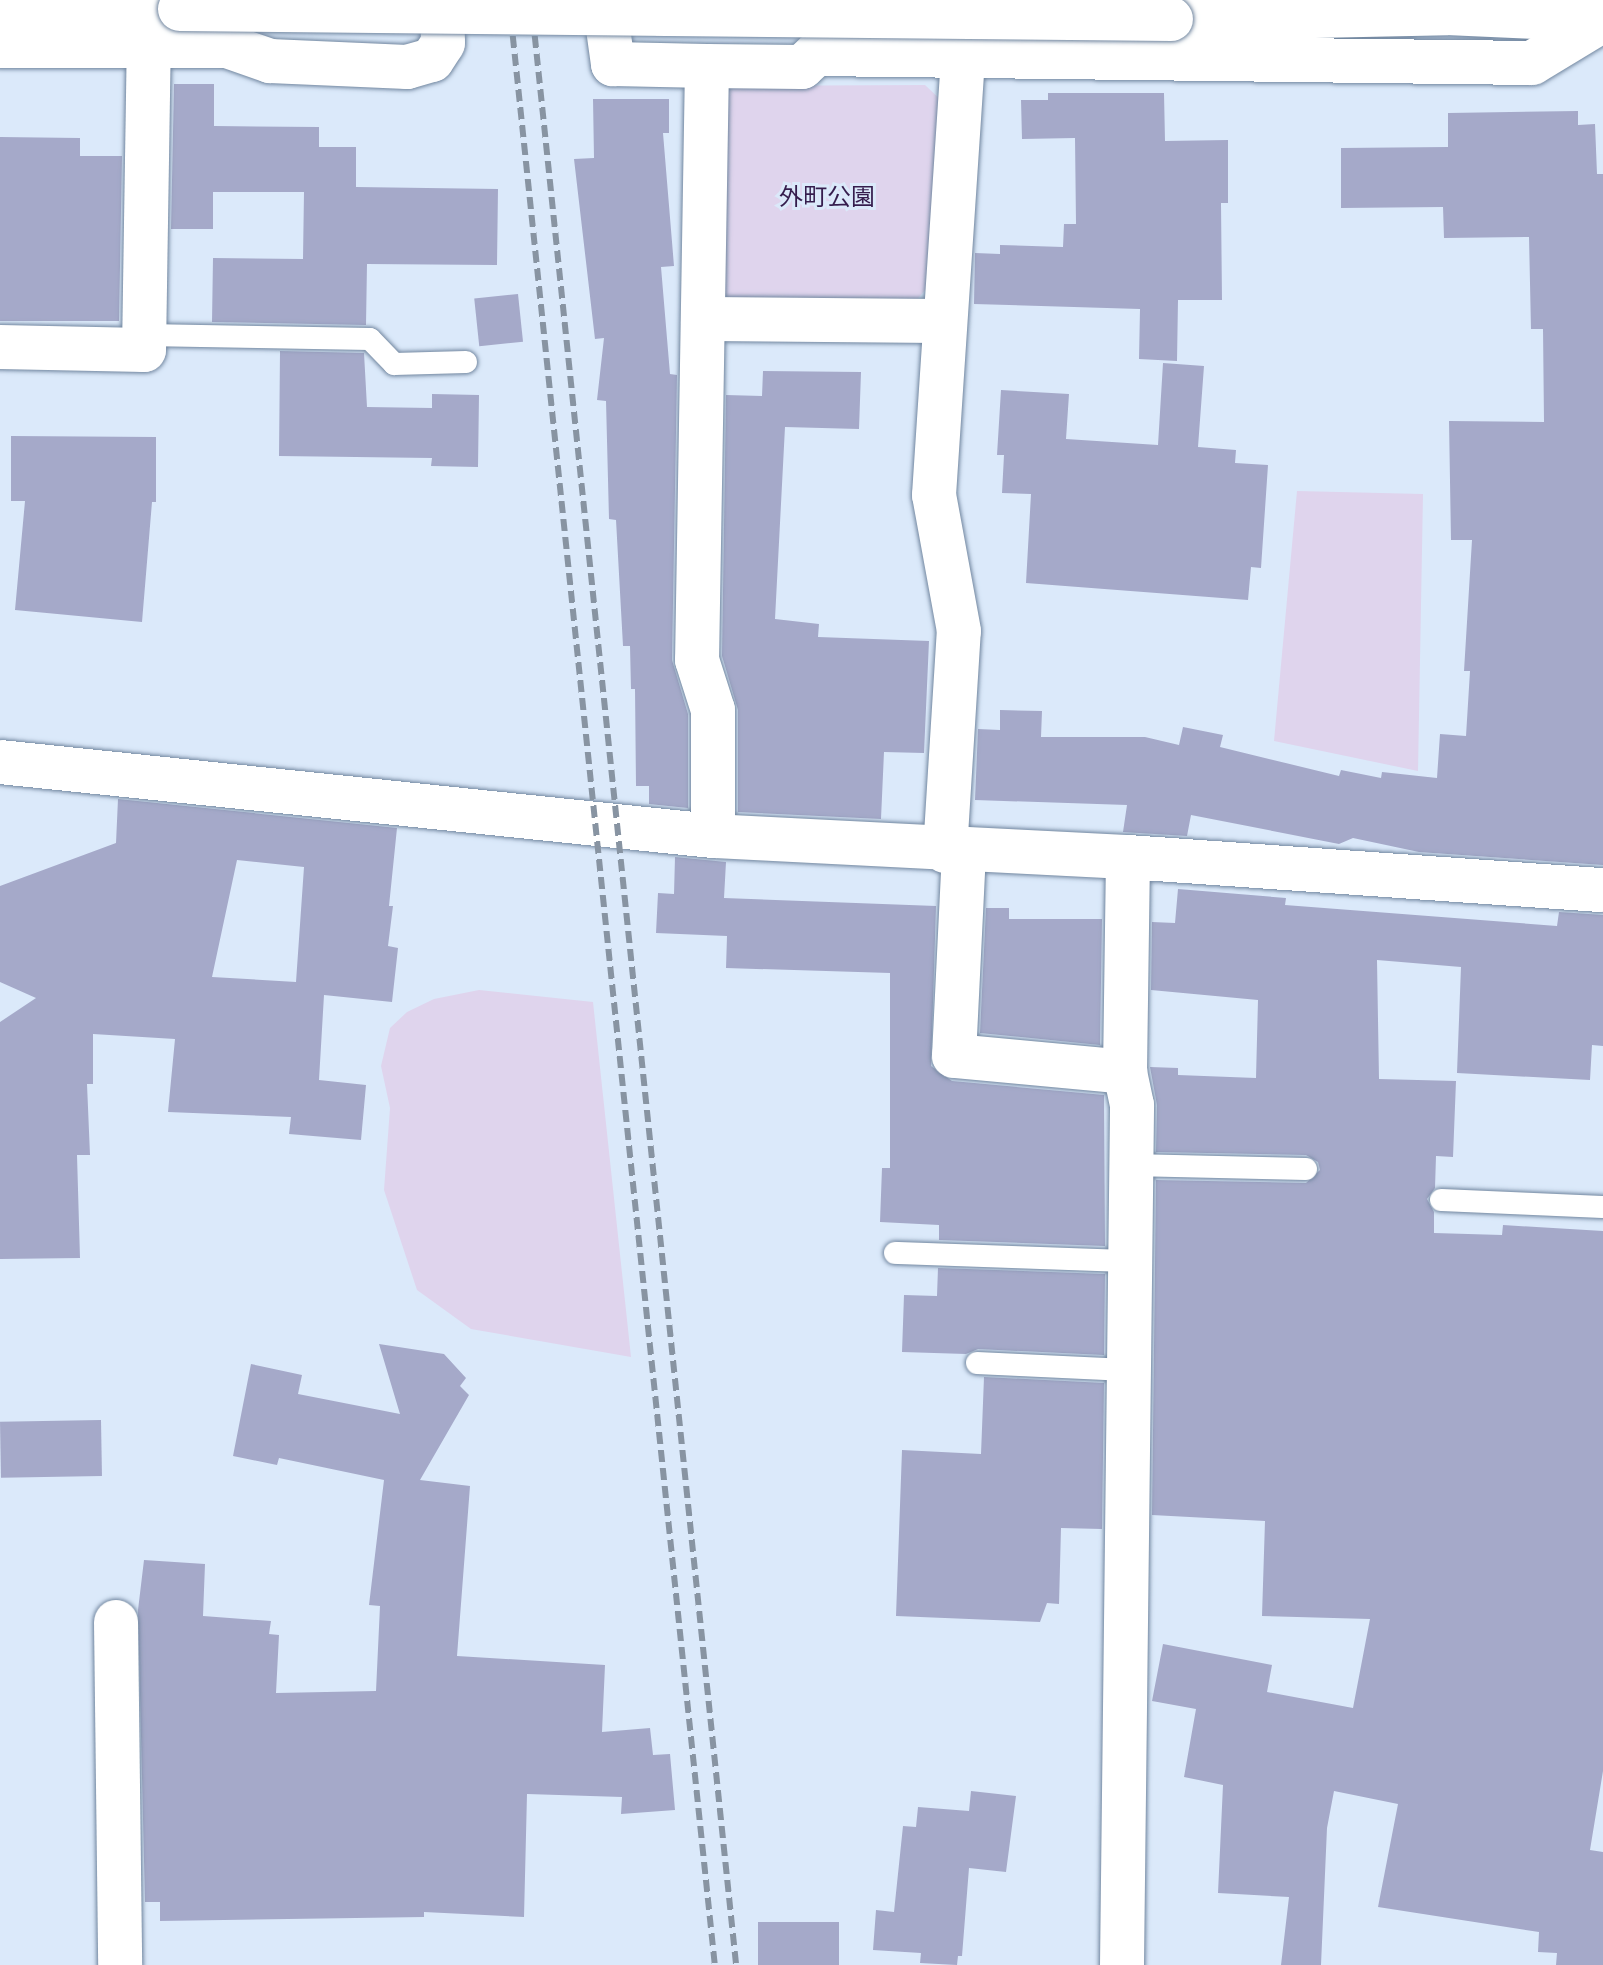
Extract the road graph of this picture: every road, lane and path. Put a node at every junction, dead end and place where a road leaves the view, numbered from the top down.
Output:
1 (442, 0) edge
2 (604, 0) edge
3 (970, 0) edge
4 (0, 6) edge
5 (1508, 8) edge
6 (1603, 20) edge
7 (0, 46) edge
8 (149, 47) junction
9 (961, 56) junction
10 (707, 66) junction
11 (703, 319) junction
12 (945, 321) junction
13 (145, 335) junction
14 (0, 347) edge
15 (466, 362) dead end
16 (0, 762) edge
17 (713, 836) junction
18 (955, 852) junction
19 (1128, 857) junction
20 (1603, 890) edge
21 (1125, 1072) junction
22 (1131, 1165) junction
23 (1306, 1169) dead end
24 (1441, 1200) dead end
25 (1603, 1207) edge
26 (895, 1253) dead end
27 (1129, 1261) junction
28 (977, 1363) dead end
29 (1127, 1370) junction
30 (116, 1622) dead end
31 (120, 1965) edge
32 (1122, 1965) edge

1 - 8 street
2 - 10 street
3 - 9 street
4 - 5 street, bridge
5 - 6 street
6 - 9 street
7 - 8 street
8 - 13 street
9 - 10 street
9 - 12 street
10 - 11 street
11 - 12 street
11 - 17 street
12 - 18 street
13 - 14 street
13 - 15 lane
16 - 17 street
17 - 18 street
18 - 19 street
18 - 21 street
19 - 20 street
19 - 21 street
21 - 22 street
22 - 23 lane
22 - 27 street
24 - 25 lane
26 - 27 lane
27 - 29 street
28 - 29 lane
29 - 32 street
30 - 31 street

